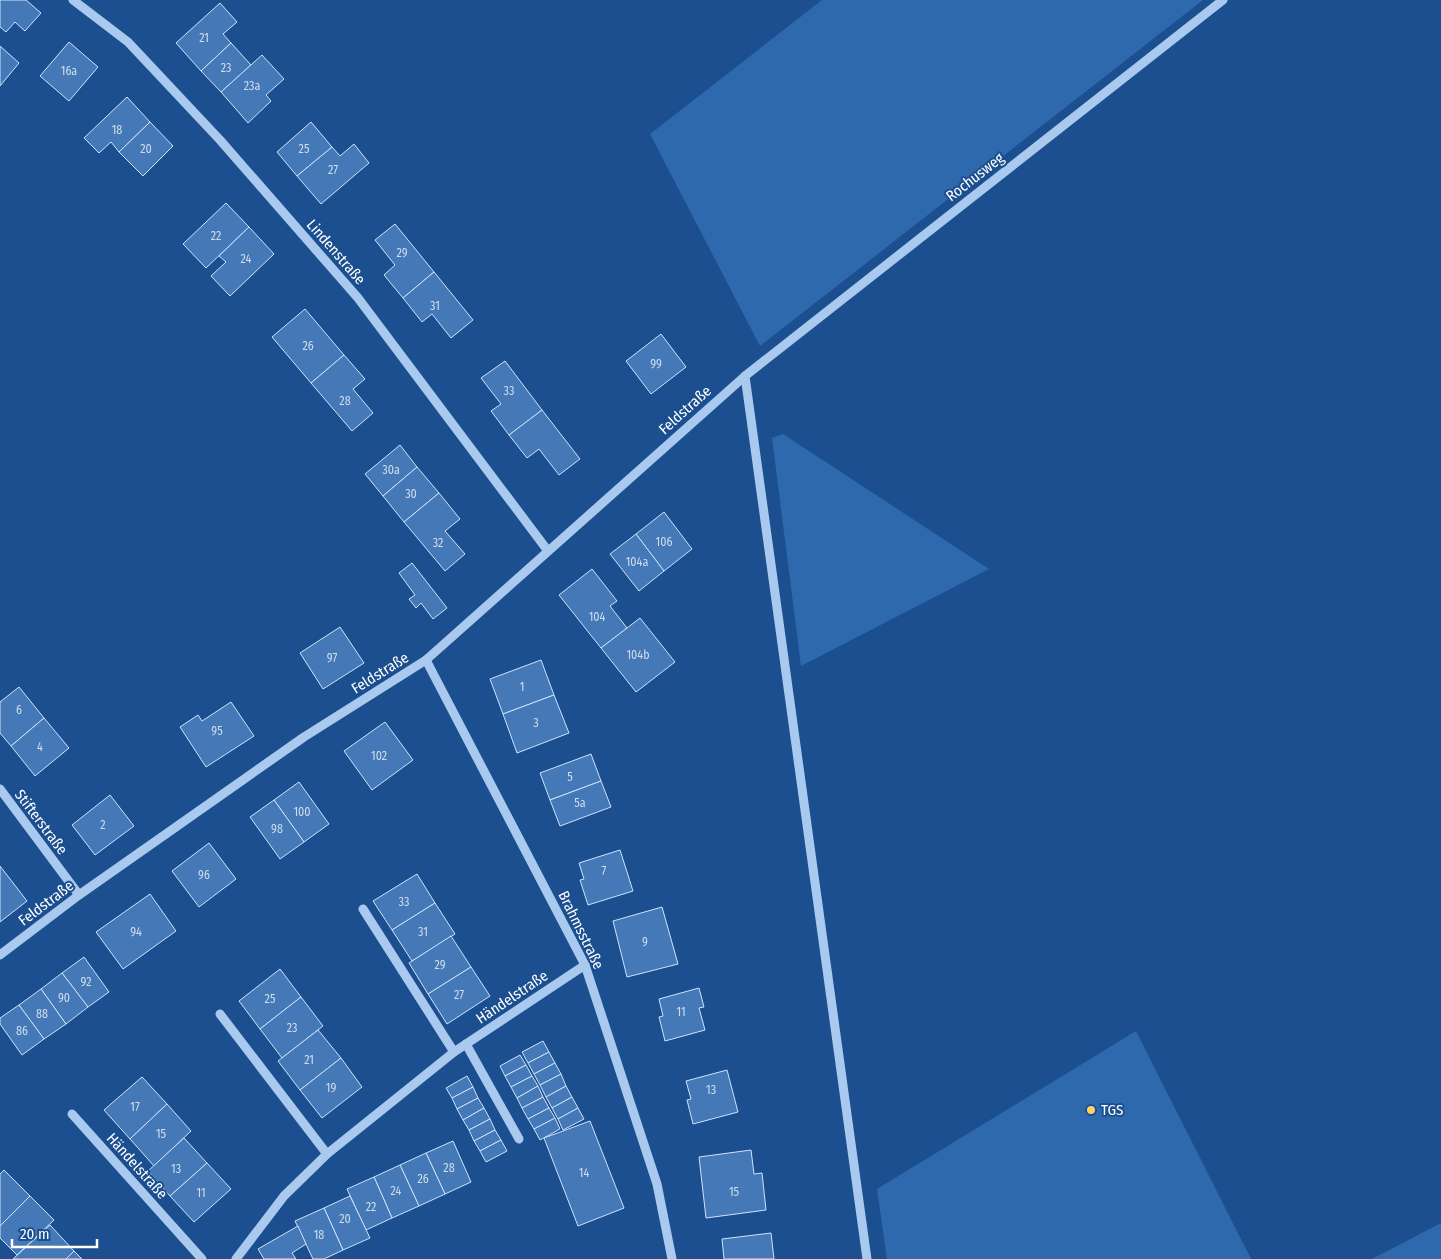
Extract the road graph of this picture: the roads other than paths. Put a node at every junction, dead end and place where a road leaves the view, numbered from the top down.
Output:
1 (73, 0) edge
2 (1223, 0) edge
3 (744, 376) junction
4 (548, 551) junction
5 (426, 660) junction
6 (0, 789) edge
7 (79, 895) junction
8 (363, 908) dead end
9 (0, 955) edge
10 (585, 965) junction
11 (220, 1014) dead end
12 (466, 1044) junction
13 (454, 1052) junction
14 (72, 1114) dead end
15 (519, 1139) dead end
16 (327, 1154) junction
17 (238, 1258) edge
18 (202, 1259) edge
19 (672, 1259) edge
20 (867, 1259) edge

1 - 4 street, Lindenstraße
2 - 3 street, Rochusweg
3 - 4 street, Feldstraße
3 - 20 street
4 - 5 street, Feldstraße
5 - 7 street, Feldstraße
5 - 10 street, Brahmsstraße
6 - 7 street, Stifterstraße
7 - 9 street, Feldstraße
8 - 13 street
10 - 12 street, Händelstraße
10 - 19 street, Brahmsstraße
11 - 16 street
12 - 13 street, Händelstraße
12 - 15 street
13 - 16 street, Händelstraße
14 - 18 street, Händelstraße
16 - 17 street, Händelstraße

